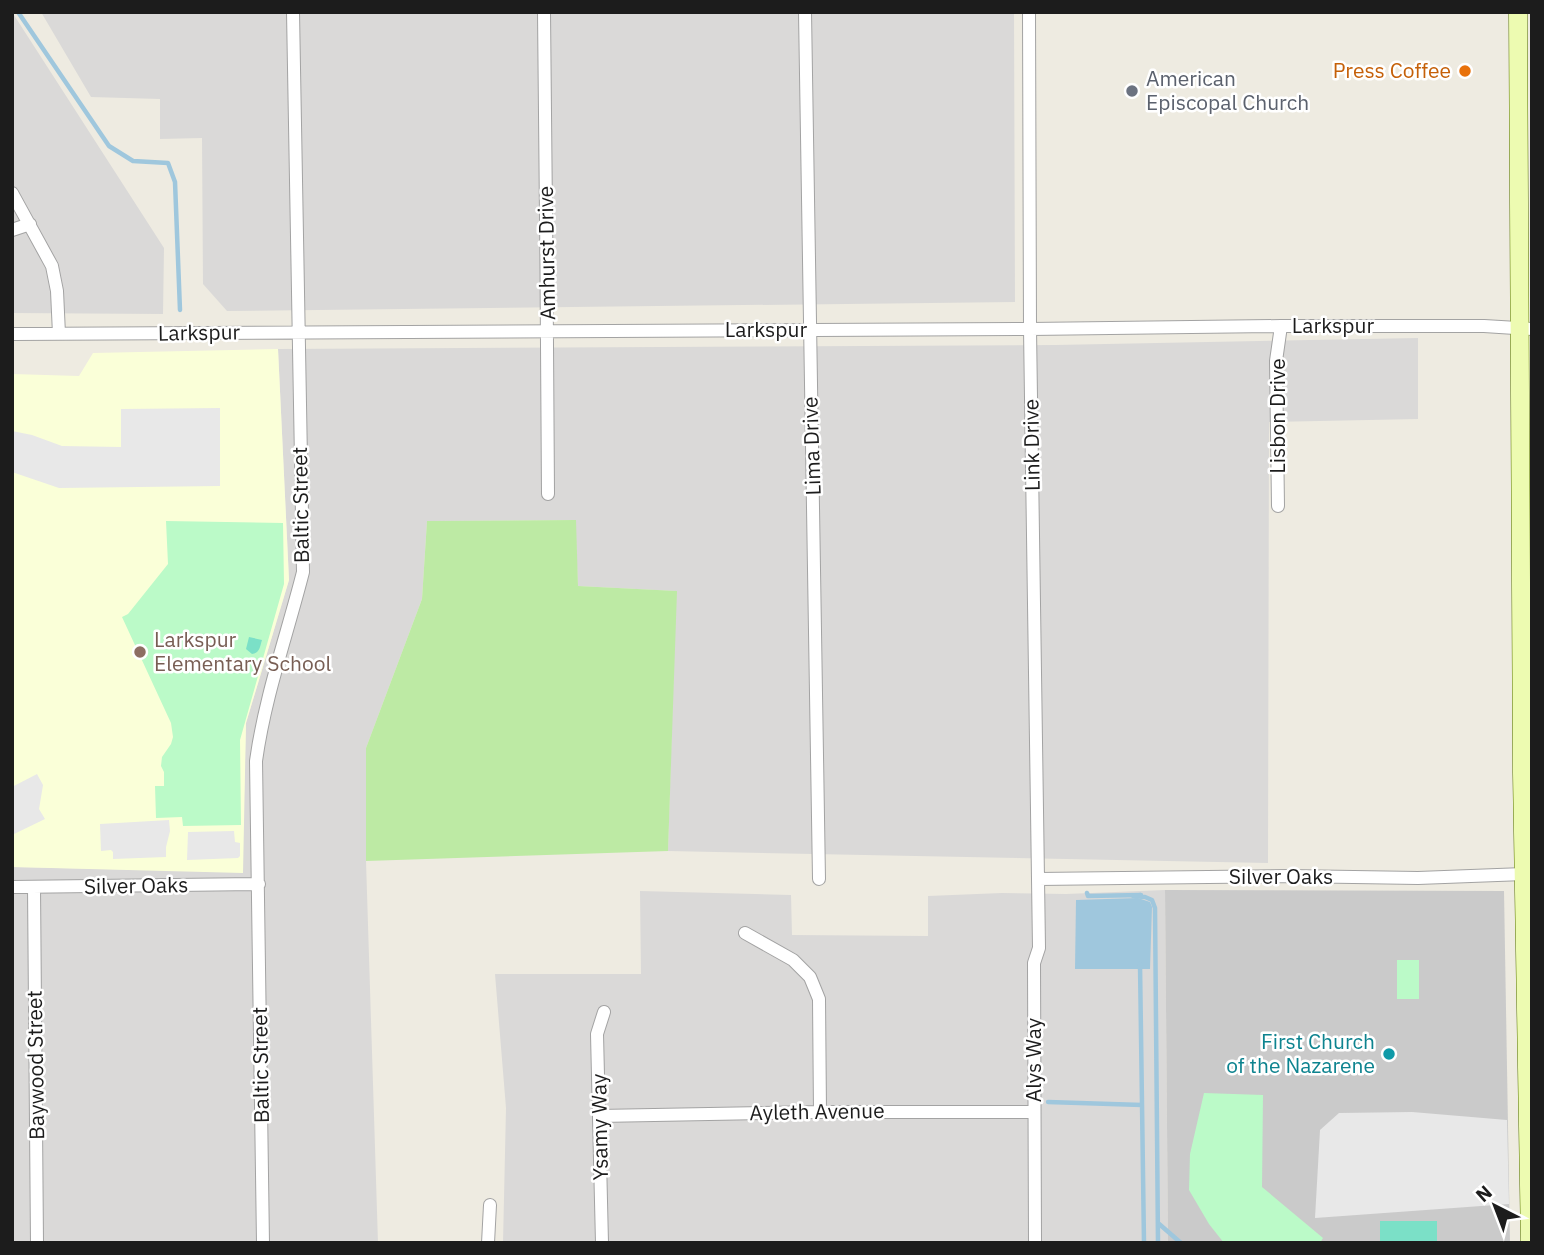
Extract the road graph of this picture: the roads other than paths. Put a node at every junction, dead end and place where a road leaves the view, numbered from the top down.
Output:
1 (293, 12) edge
2 (544, 12) edge
3 (805, 12) edge
4 (1029, 12) edge
5 (1518, 12) edge
6 (1525, 98) edge
7 (12, 193) edge
8 (30, 224) junction
9 (12, 230) edge
10 (1281, 326) junction
11 (1525, 328) edge
12 (1030, 329) junction
13 (809, 330) junction
14 (298, 332) junction
15 (548, 332) junction
16 (12, 334) edge
17 (60, 334) junction
18 (548, 494) dead end
19 (1278, 506) dead end
20 (1526, 583) edge
21 (1527, 773) edge
22 (1524, 874) junction
23 (819, 879) dead end
24 (1038, 879) junction
25 (259, 884) junction
26 (12, 887) edge
27 (34, 887) junction
28 (744, 933) dead end
29 (1528, 997) edge
30 (604, 1012) dead end
31 (820, 1112) junction
32 (1034, 1112) junction
33 (599, 1116) junction
34 (490, 1205) dead end
35 (37, 1243) edge
36 (263, 1243) edge
37 (488, 1243) edge
38 (602, 1243) edge
39 (1035, 1243) edge
40 (1530, 1243) edge

1 - 14 street, Baltic Street
2 - 15 street, Amhurst Drive
3 - 13 street, Lima Drive
4 - 12 street, Link Drive
5 - 6 main road
6 - 11 main road
7 - 8 street
8 - 9 street
8 - 17 street
10 - 11 street, Larkspur
10 - 12 street, Larkspur
10 - 19 street, Lisbon Drive
11 - 20 main road
12 - 13 street, Larkspur
12 - 24 street, Link Drive
13 - 15 street, Larkspur
13 - 23 street, Lima Drive
14 - 15 street, Larkspur
14 - 17 street, Larkspur
14 - 25 street, Baltic Street
15 - 18 street, Amhurst Drive
16 - 17 street, Larkspur
20 - 21 main road
21 - 22 main road
22 - 24 street, Silver Oaks
22 - 29 main road
24 - 32 street, Alys Way
25 - 27 street, Silver Oaks
25 - 36 street, Baltic Street
26 - 27 street, Silver Oaks
27 - 35 street, Baywood Street
28 - 31 street
29 - 40 main road
30 - 33 street, Ysamy Way
31 - 32 street, Ayleth Avenue
31 - 33 street, Ayleth Avenue
32 - 39 street, Alys Way
33 - 38 street, Ysamy Way
34 - 37 street

